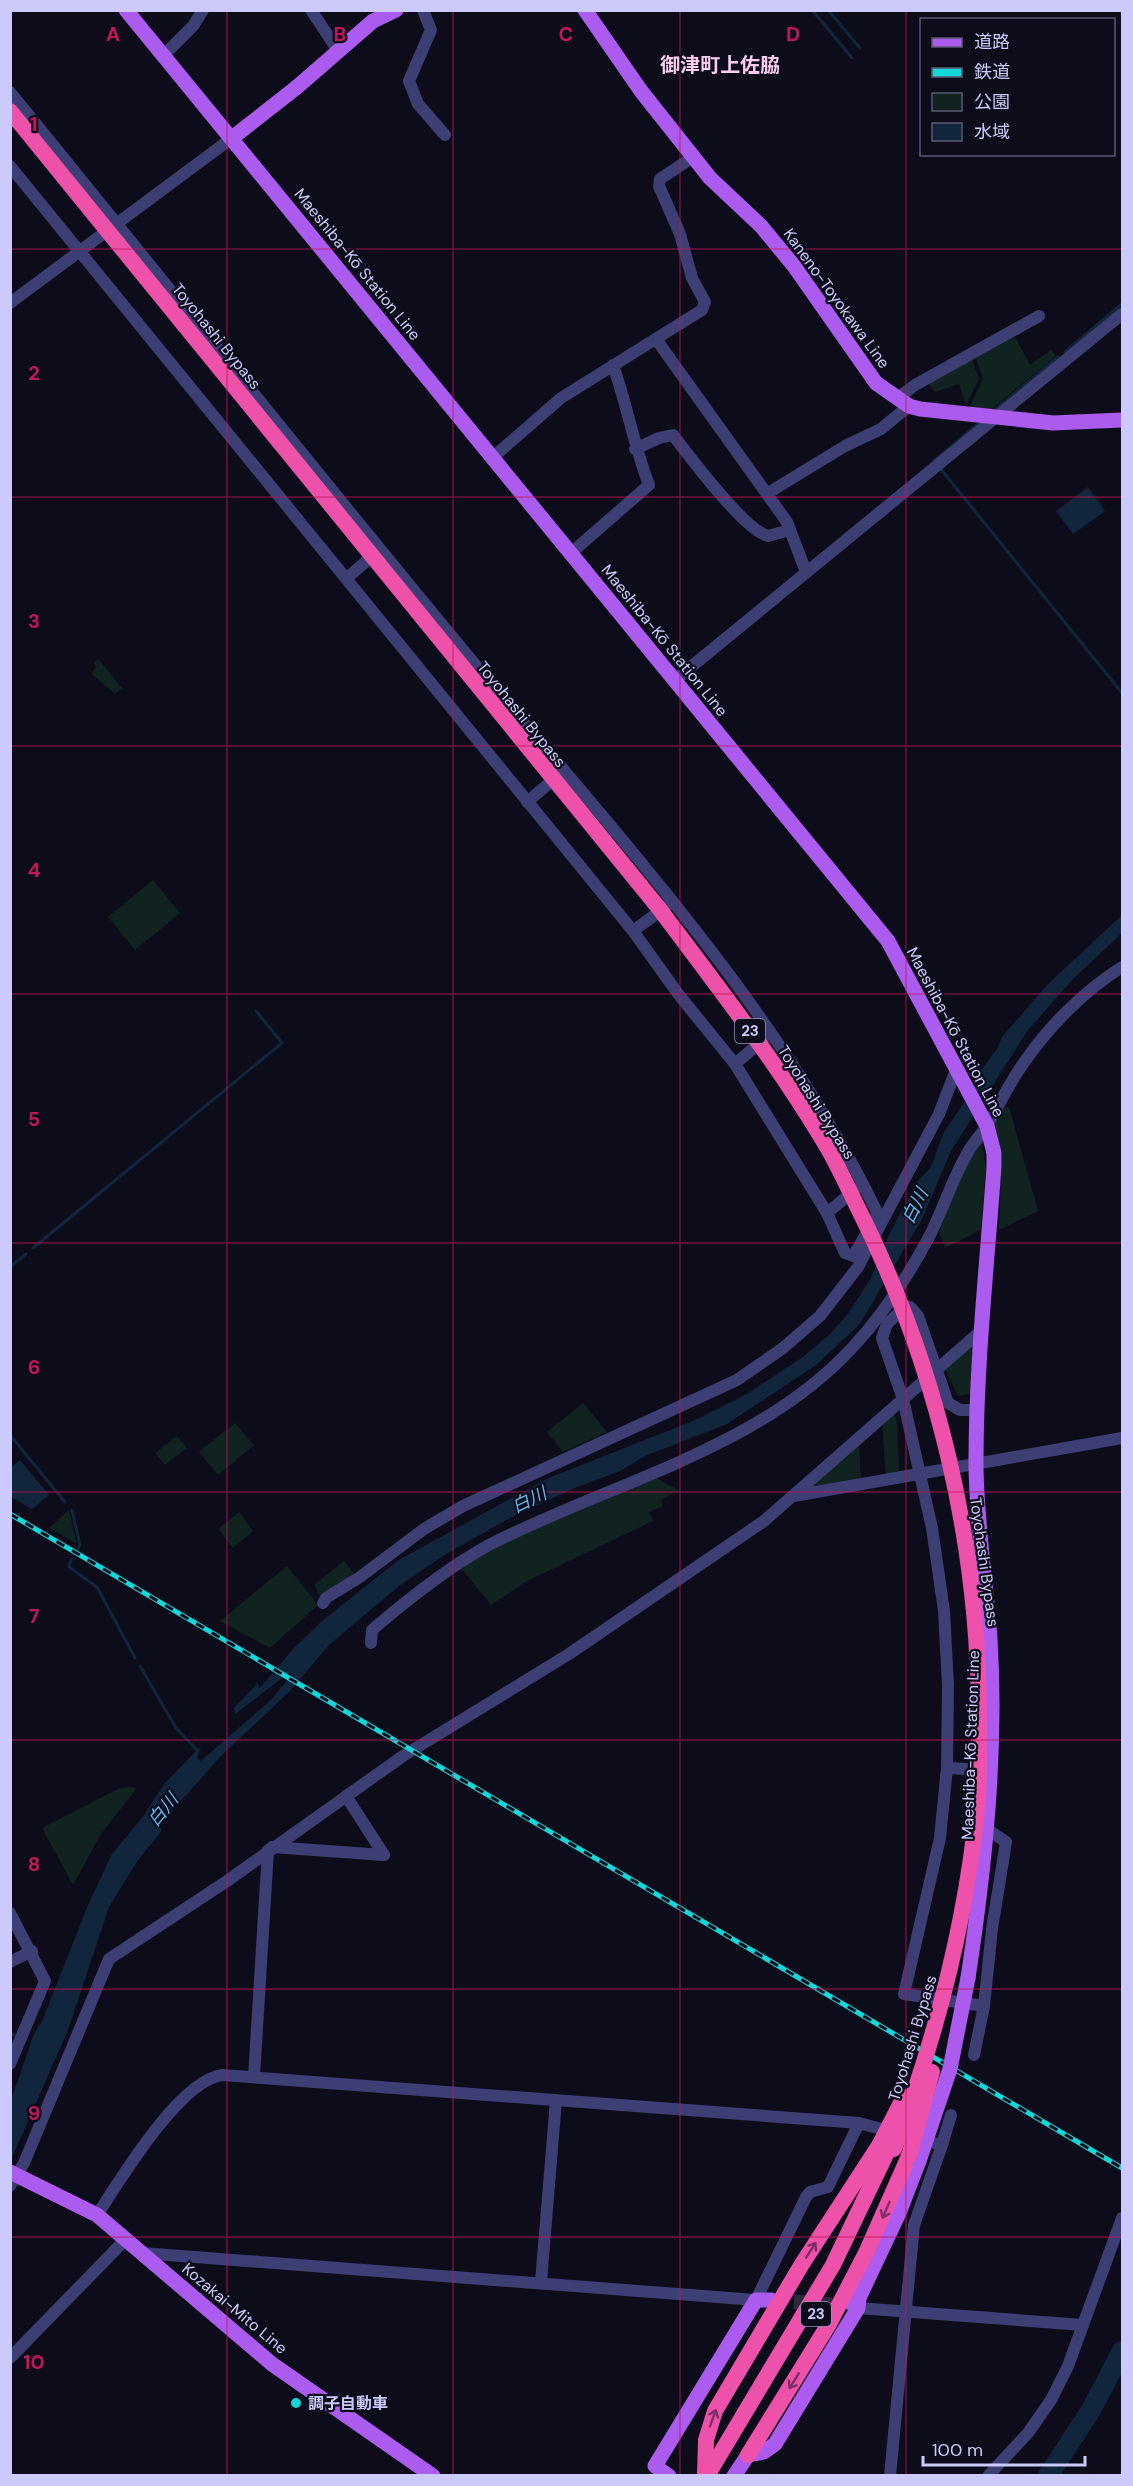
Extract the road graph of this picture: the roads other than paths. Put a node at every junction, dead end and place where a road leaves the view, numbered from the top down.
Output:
1 (126, 10) edge
2 (202, 10) edge
3 (311, 10) edge
4 (396, 10) edge
5 (423, 10) edge
6 (590, 13) edge
7 (339, 51) junction
8 (163, 56) junction
9 (10, 92) edge
10 (10, 111) edge
11 (10, 122) edge
12 (445, 135) dead end
13 (232, 138) junction
14 (693, 157) junction
15 (10, 166) edge
16 (117, 223) junction
17 (80, 251) junction
18 (10, 303) edge
19 (1122, 314) edge
20 (1039, 316) dead end
21 (656, 339) junction
22 (613, 365) junction
23 (903, 402) junction
24 (993, 418) junction
25 (1122, 420) edge
26 (635, 448) junction
27 (492, 458) junction
28 (768, 493) junction
29 (790, 530) junction
30 (380, 550) junction
31 (571, 553) junction
32 (806, 572) junction
33 (347, 578) junction
34 (675, 680) junction
35 (563, 771) junction
36 (527, 802) junction
37 (672, 902) junction
38 (633, 931) junction
39 (1122, 967) edge
40 (772, 1032) junction
41 (735, 1064) junction
42 (958, 1073) junction
43 (986, 1124) junction
44 (863, 1184) junction
45 (827, 1213) junction
46 (983, 1329) junction
47 (936, 1370) junction
48 (903, 1399) junction
49 (977, 1410) junction
50 (1122, 1438) edge
51 (976, 1465) junction
52 (920, 1473) junction
53 (794, 1496) junction
54 (323, 1603) dead end
55 (371, 1643) dead end
56 (947, 1768) junction
57 (989, 1770) junction
58 (346, 1796) junction
59 (987, 1829) junction
60 (270, 1848) junction
61 (10, 1912) edge
62 (32, 1951) junction
63 (10, 1962) edge
64 (984, 2007) junction
65 (974, 2055) dead end
66 (10, 2064) edge
67 (254, 2077) junction
68 (556, 2100) junction
69 (951, 2115) dead end
70 (859, 2124) junction
71 (942, 2145) junction
72 (898, 2152) junction
73 (13, 2176) edge
74 (97, 2216) junction
75 (1122, 2218) edge
76 (126, 2239) junction
77 (142, 2253) junction
78 (542, 2282) junction
79 (764, 2300) junction
80 (854, 2304) junction
81 (904, 2310) junction
82 (1083, 2325) junction
83 (10, 2358) edge
84 (748, 2455) junction
85 (652, 2471) edge
86 (716, 2473) edge
87 (433, 2475) edge
88 (669, 2475) edge
89 (890, 2475) edge
90 (988, 2475) edge

1 - 8 main road
2 - 8 street
3 - 7 street
4 - 7 main road
5 - 12 street
6 - 14 main road, Kaneno-Toyokawa Line
7 - 13 main road
8 - 13 main road
9 - 16 street
10 - 72 highway, Toyohashi Bypass / 23, bridge
11 - 72 highway, Toyohashi Bypass / 23, bridge
13 - 16 street
13 - 27 main road, Maeshiba-Kō Station Line
14 - 21 street
14 - 23 main road, Kaneno-Toyokawa Line
15 - 17 street
16 - 17 street
16 - 30 street
17 - 18 street
17 - 33 street
19 - 24 street
20 - 23 street
21 - 22 street
21 - 28 street
22 - 26 street
22 - 27 street
23 - 24 main road, Kaneno-Toyokawa Line
23 - 28 street
24 - 25 main road, Kaneno-Toyokawa Line
24 - 32 street
26 - 29 street
26 - 31 street
27 - 31 main road, Maeshiba-Kō Station Line
28 - 29 street
29 - 32 street
30 - 33 street
30 - 35 street
31 - 34 main road, Maeshiba-Kō Station Line
32 - 34 street
33 - 36 street
34 - 42 main road, Maeshiba-Kō Station Line
35 - 36 street
35 - 37 street
36 - 38 street
37 - 38 street
37 - 40 street
38 - 41 street
39 - 43 street
40 - 41 street
40 - 44 street
41 - 45 street
42 - 43 main road, Maeshiba-Kō Station Line
42 - 54 street
43 - 46 main road, Maeshiba-Kō Station Line
43 - 55 street
44 - 45 street
44 - 45 street
46 - 47 street
46 - 49 main road, Maeshiba-Kō Station Line
47 - 48 street
47 - 48 street
47 - 49 street
48 - 52 street
48 - 53 street
49 - 51 main road, Maeshiba-Kō Station Line
50 - 51 street
51 - 52 street
51 - 57 main road, Maeshiba-Kō Station Line
52 - 53 street
52 - 56 street
53 - 58 street
56 - 57 street
56 - 64 street
57 - 59 main road, Maeshiba-Kō Station Line
58 - 60 street
58 - 60 street
59 - 64 street
59 - 72 main road, Maeshiba-Kō Station Line, bridge
60 - 67 street
60 - 73 street
61 - 62 street
62 - 63 street
62 - 66 street
64 - 65 street
67 - 68 street
67 - 74 street
68 - 70 street
68 - 78 street
69 - 71 street
70 - 71 street
70 - 79 street
71 - 81 street
72 - 80 main road, Maeshiba-Kō Station Line
72 -> 84 highway
72 - 86 highway, Toyohashi Bypass / 23
86 -> 72 highway
73 - 74 main road, Kozakai-Mito Line
74 - 76 main road, Kozakai-Mito Line
75 - 82 street
76 - 77 main road, Kozakai-Mito Line
76 - 83 street
77 - 78 street
77 - 87 main road, Kozakai-Mito Line
78 - 79 street
79 - 85 main road
80 - 81 street
80 - 84 main road, Maeshiba-Kō Station Line
81 - 82 street
81 - 89 street
82 - 90 street
84 - 86 main road
85 - 88 main road

